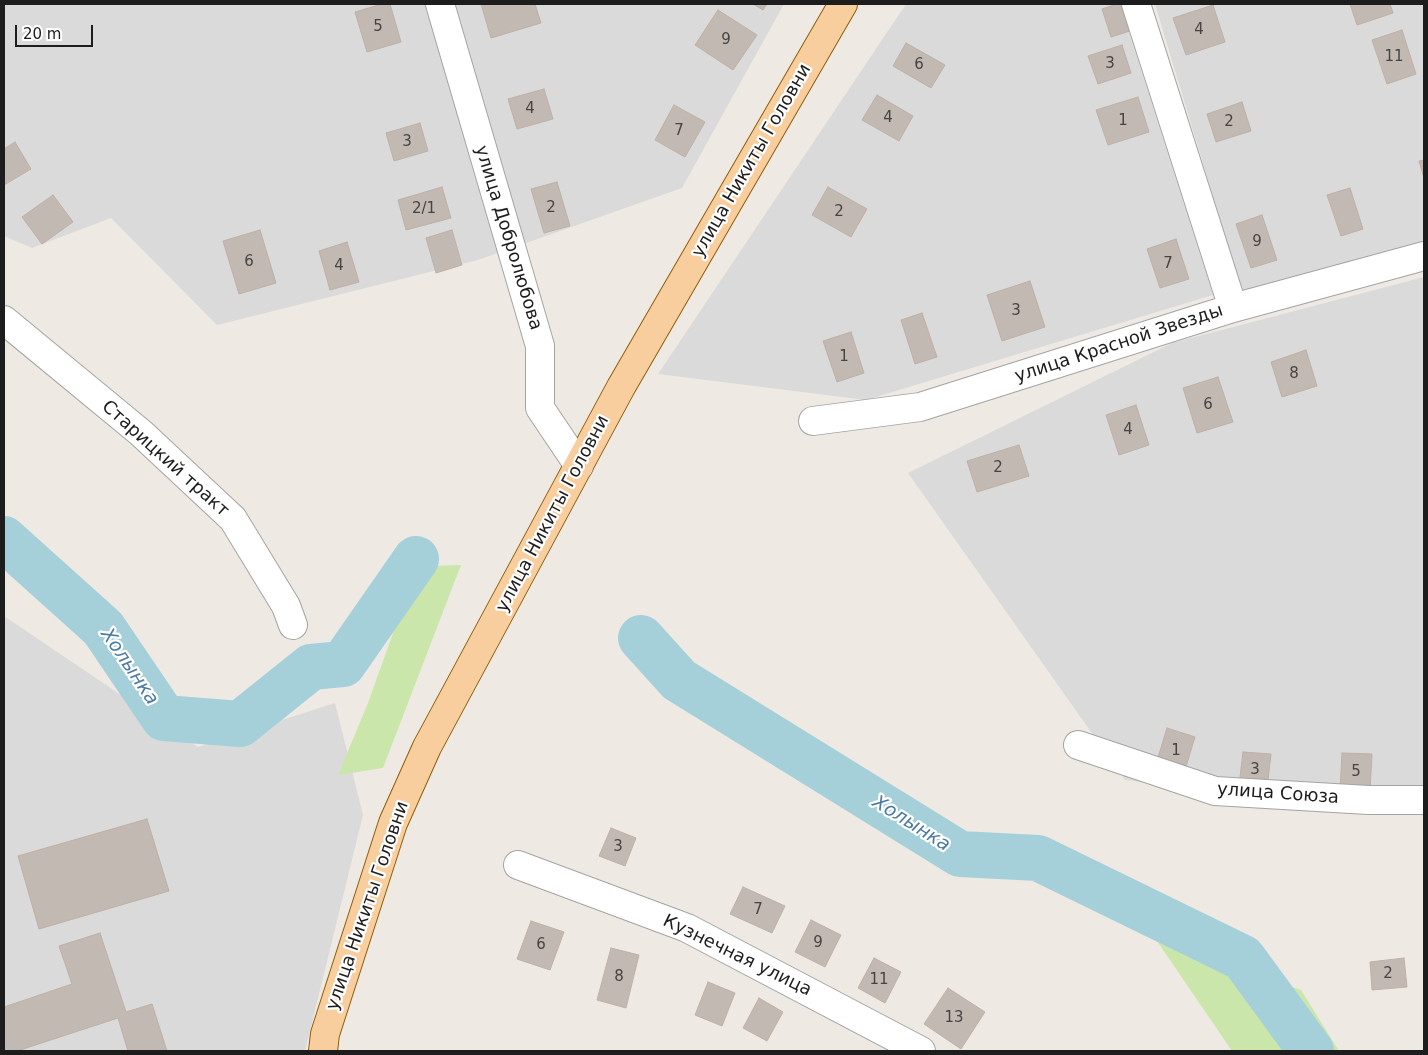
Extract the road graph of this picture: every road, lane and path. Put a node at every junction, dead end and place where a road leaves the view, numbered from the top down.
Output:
1 (440, 4) edge
2 (844, 4) edge
3 (1136, 4) edge
4 (1424, 256) edge
5 (1233, 308) junction
6 (4, 320) edge
7 (813, 421) dead end
8 (579, 466) junction
9 (293, 625) dead end
10 (1078, 745) dead end
11 (1424, 800) edge
12 (518, 865) dead end
13 (323, 1051) edge
14 (922, 1051) edge

1 - 8 street, улица Добролюбова
2 - 8 main road, улица Никиты Головни
3 - 5 street
4 - 5 street, улица Красной Звезды
5 - 7 street, улица Красной Звезды
6 - 9 street, Старицкий тракт
8 - 13 main road, улица Никиты Головни
10 - 11 street, улица Союза
12 - 14 street, Кузнечная улица

